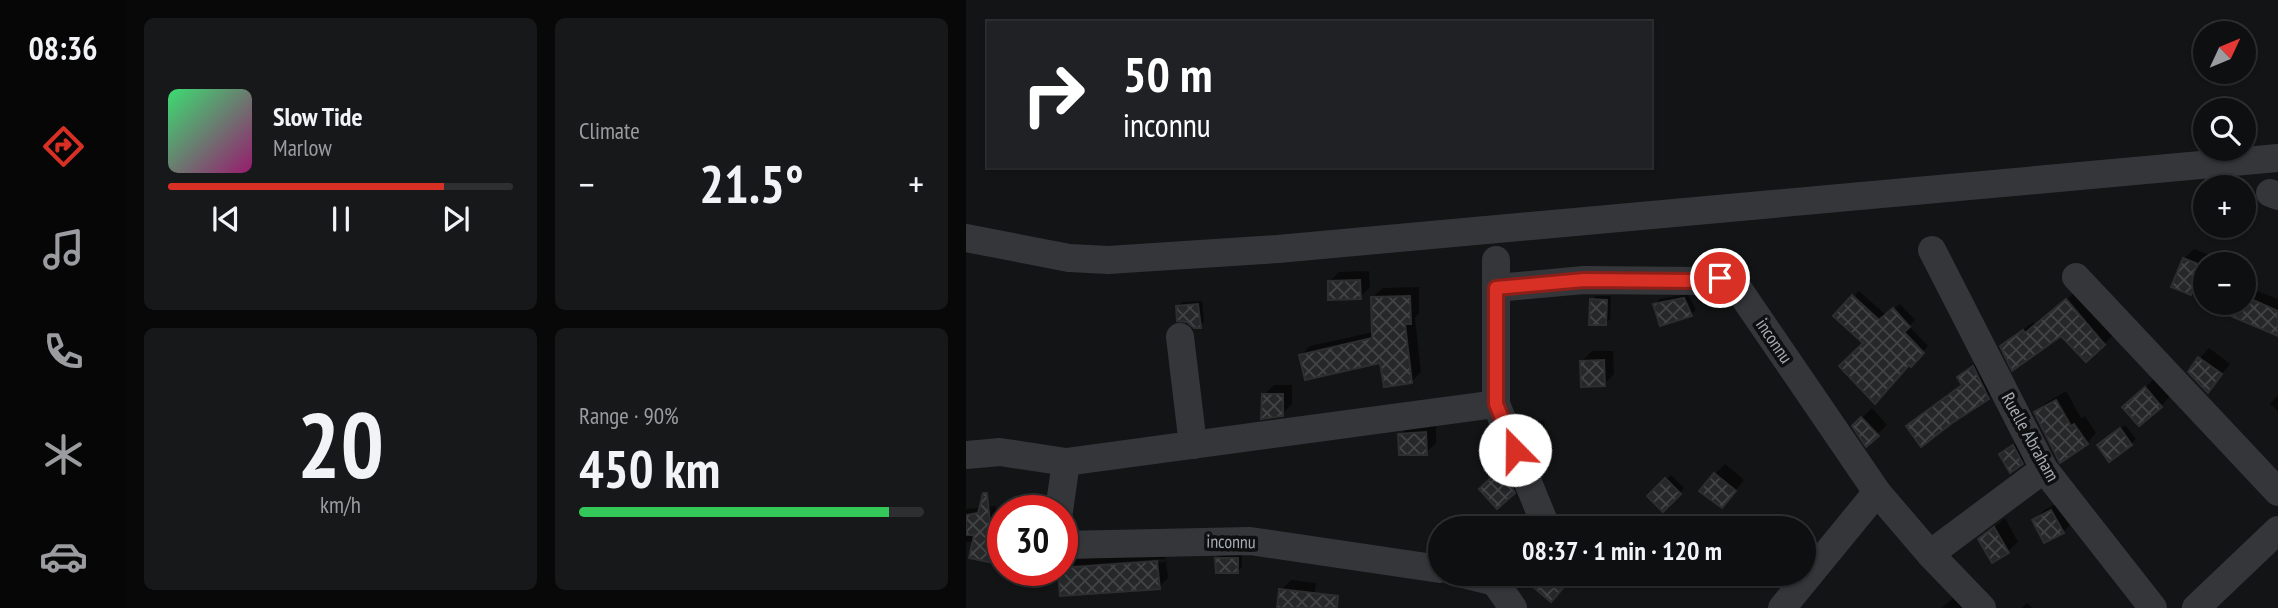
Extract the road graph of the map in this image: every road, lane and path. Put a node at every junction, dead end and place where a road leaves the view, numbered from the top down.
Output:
1 (2278, 158) edge
2 (966, 238) edge
3 (1932, 250) dead end
4 (2076, 277) dead end
5 (1180, 337) dead end
6 (1496, 404) junction
7 (1193, 445) junction
8 (966, 455) edge
9 (1066, 462) junction
10 (2044, 469) junction
11 (1877, 492) junction
12 (2278, 492) edge
13 (1061, 495) edge
14 (1542, 516) edge
15 (2278, 530) edge
16 (1078, 545) edge
17 (1930, 554) junction
18 (1428, 567) edge
19 (1503, 586) edge
20 (1513, 608) edge
21 (1782, 608) edge
22 (1982, 608) edge
23 (2153, 608) edge
24 (2196, 608) edge

1 - 2 street
3 - 10 street, Ruelle Abraham
4 - 12 street
5 - 7 street
6 - 7 street
6 - 11 street, inconnu
6 - 14 street, inconnu
7 - 9 street
8 - 9 street
9 - 13 street
10 - 17 street
10 - 23 street, Ruelle Abraham
11 - 17 street, inconnu
11 - 21 street
15 - 24 street
16 - 18 street, inconnu
17 - 22 street, inconnu
19 - 20 street

